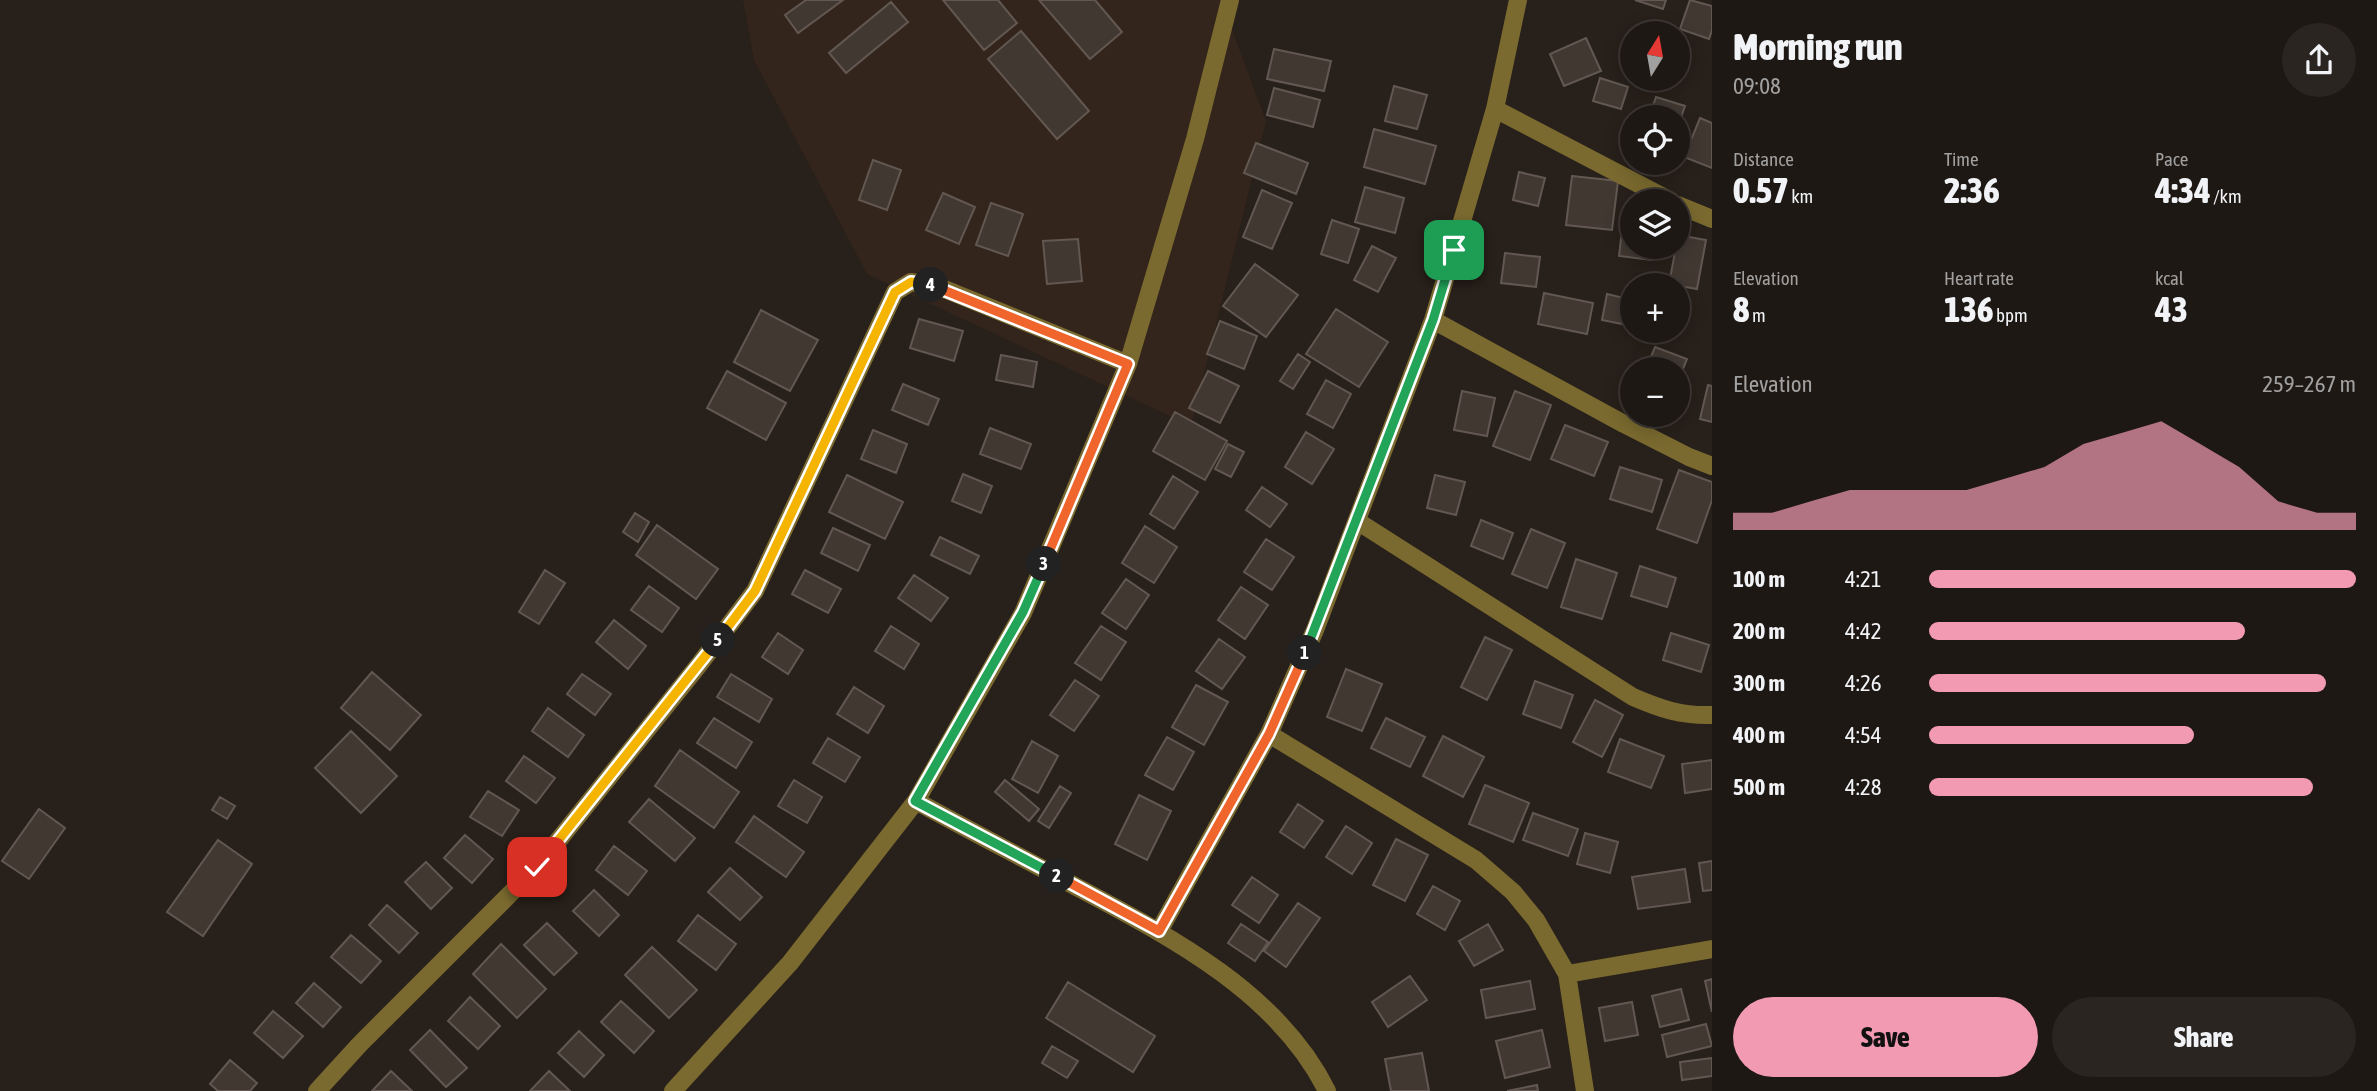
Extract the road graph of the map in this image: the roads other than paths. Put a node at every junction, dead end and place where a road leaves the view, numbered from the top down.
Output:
1 (1230, 0) edge
2 (1518, 0) edge
3 (1495, 109) junction
4 (1648, 189) edge
5 (1690, 210) edge
6 (1712, 219) edge
7 (1433, 320) junction
8 (1128, 364) junction
9 (1712, 466) edge
10 (1357, 522) junction
11 (1712, 715) edge
12 (1269, 734) junction
13 (915, 801) junction
14 (1159, 931) junction
15 (1712, 949) edge
16 (1567, 974) junction
17 (317, 1091) edge
18 (673, 1091) edge
19 (1327, 1091) edge
20 (1586, 1091) edge

1 - 8 street
2 - 3 street
3 - 4 street
3 - 7 street
5 - 6 street
7 - 9 street
7 - 10 street
8 - 13 street
8 - 17 street
10 - 11 street
10 - 12 street
12 - 14 street
12 - 16 street
13 - 14 street
13 - 18 street
14 - 19 street
15 - 16 street
16 - 20 street

